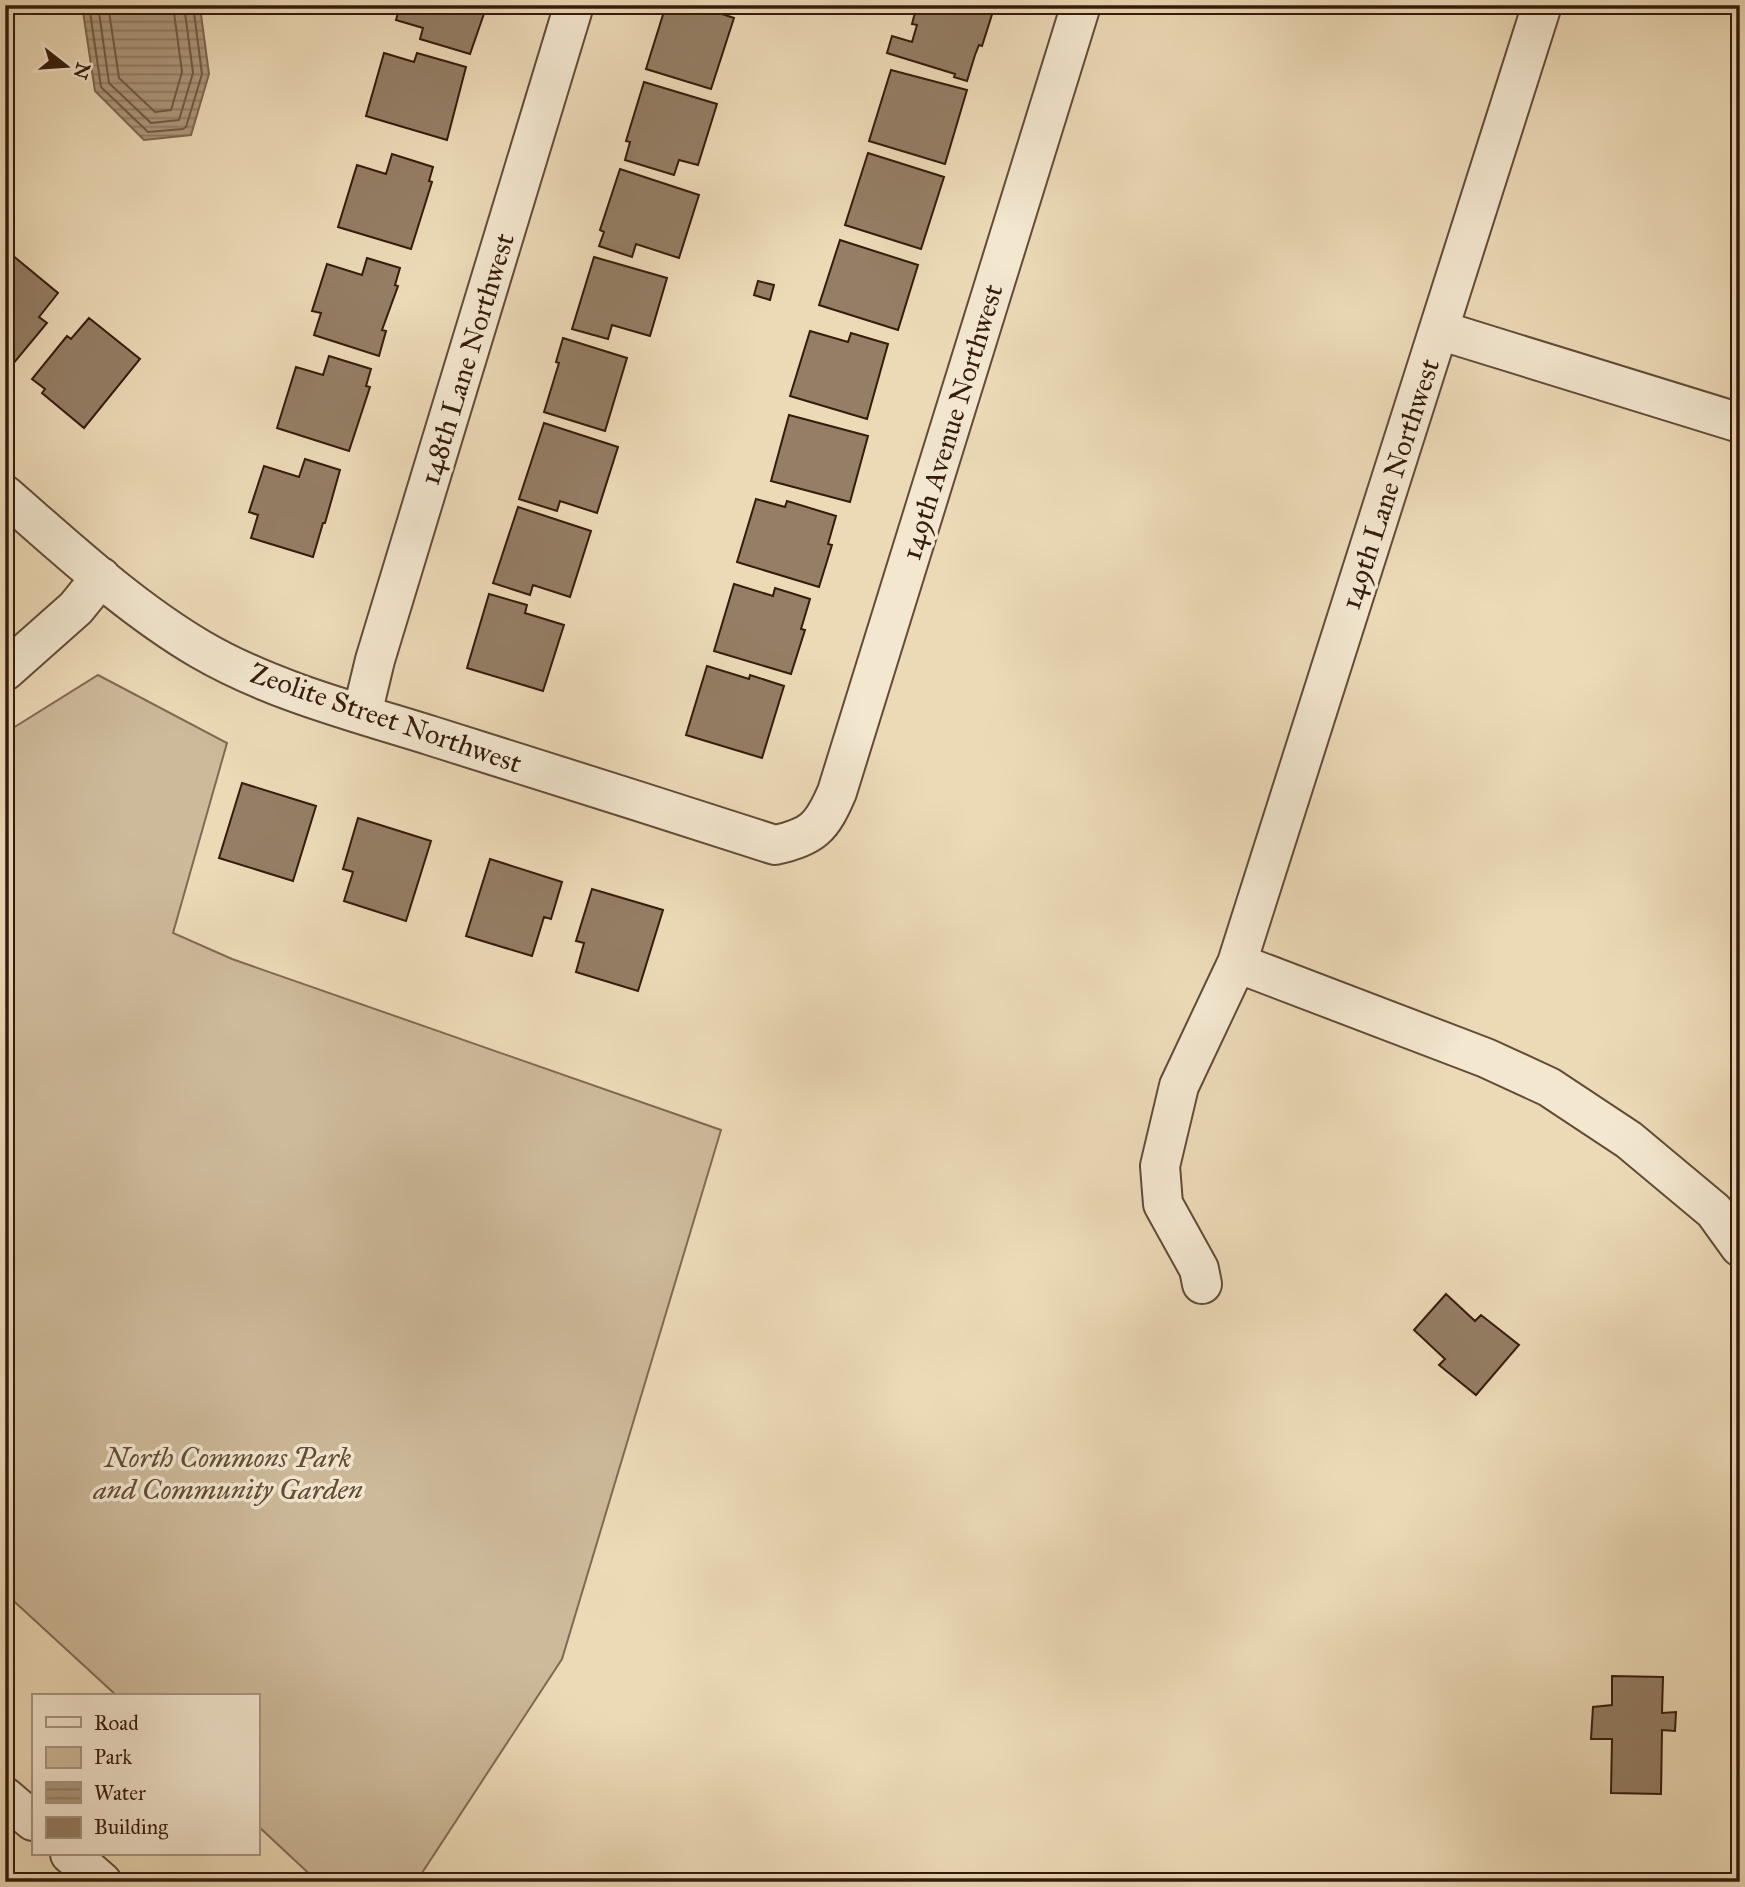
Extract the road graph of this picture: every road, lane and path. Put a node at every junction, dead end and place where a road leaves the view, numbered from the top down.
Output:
1 (574, 5) edge
2 (1081, 5) edge
3 (1542, 5) edge
4 (1439, 330) junction
5 (1740, 423) edge
6 (5, 495) edge
7 (100, 577) junction
8 (5, 671) edge
9 (362, 714) junction
10 (812, 834) joint
11 (1237, 962) junction
12 (1740, 1247) edge
13 (1202, 1284) dead end
14 (72, 1856) edge
15 (102, 1882) edge

1 - 9 street, 148th Lane Northwest
2 - 10 street, 149th Avenue Northwest
3 - 4 street, 149th Lane Northwest
4 - 5 street
4 - 11 street, 149th Lane Northwest
6 - 7 street, Zeolite Street Northwest
7 - 8 street
7 - 9 street, Zeolite Street Northwest
9 - 10 street, Zeolite Street Northwest
11 - 12 street
11 - 13 street, 149th Lane Northwest
14 - 15 street

